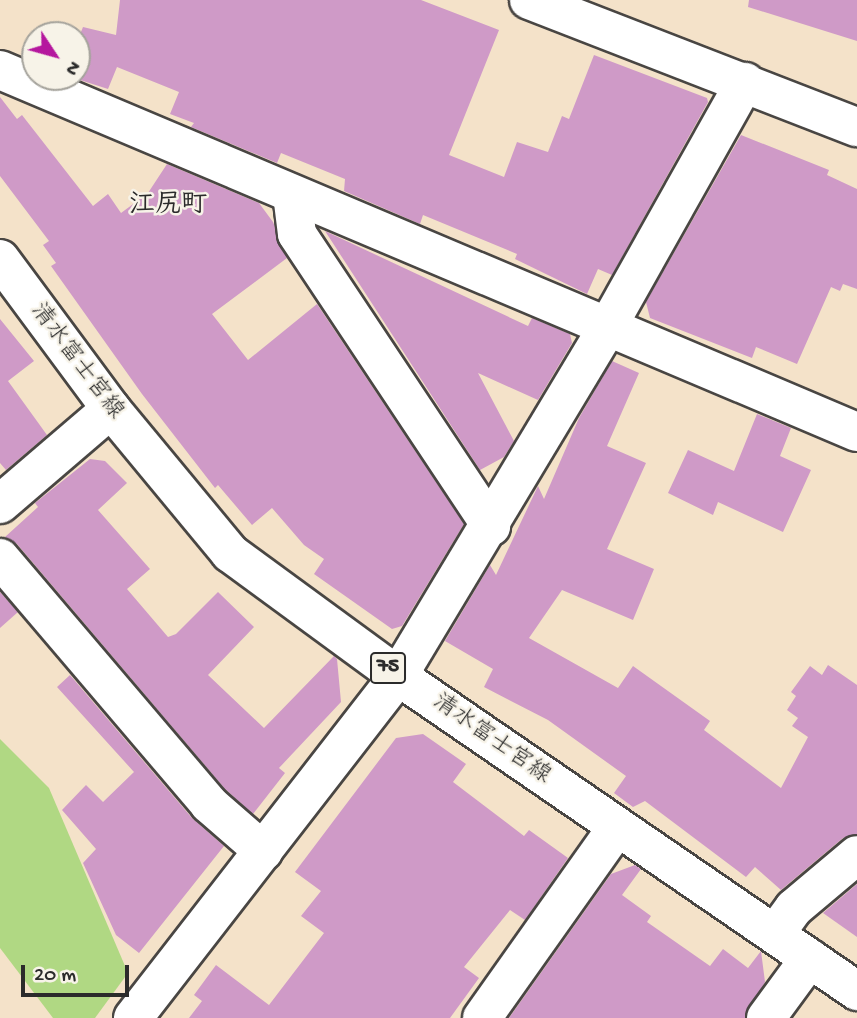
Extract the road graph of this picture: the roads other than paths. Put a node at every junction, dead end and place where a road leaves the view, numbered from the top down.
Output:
1 (529, 0) edge
2 (0, 70) edge
3 (745, 82) junction
4 (857, 127) edge
5 (292, 194) junction
6 (3, 268) edge
7 (608, 326) junction
8 (111, 409) junction
9 (857, 432) edge
10 (0, 504) edge
11 (491, 526) junction
12 (0, 558) edge
13 (398, 676) junction
14 (617, 827) junction
15 (263, 851) junction
16 (857, 855) edge
17 (775, 934) junction
18 (810, 958) junction
19 (857, 991) edge
20 (134, 1018) edge
21 (482, 1018) edge
22 (766, 1018) edge

1 - 3 street
2 - 5 street
3 - 4 street
3 - 7 street
5 - 7 street
5 - 11 street
6 - 8 street, 清水富士宮線 / 75
7 - 9 street
7 - 11 street
8 - 10 street
8 - 13 street, 清水富士宮線 / 75
11 - 13 street
12 - 15 street
13 - 14 street, 清水富士宮線 / 75
13 - 15 street
14 - 17 street, 清水富士宮線 / 75
14 - 21 street
15 - 20 street
16 - 17 street
17 - 18 street, 清水富士宮線 / 75
18 - 19 street, 清水富士宮線 / 75
18 - 22 street

